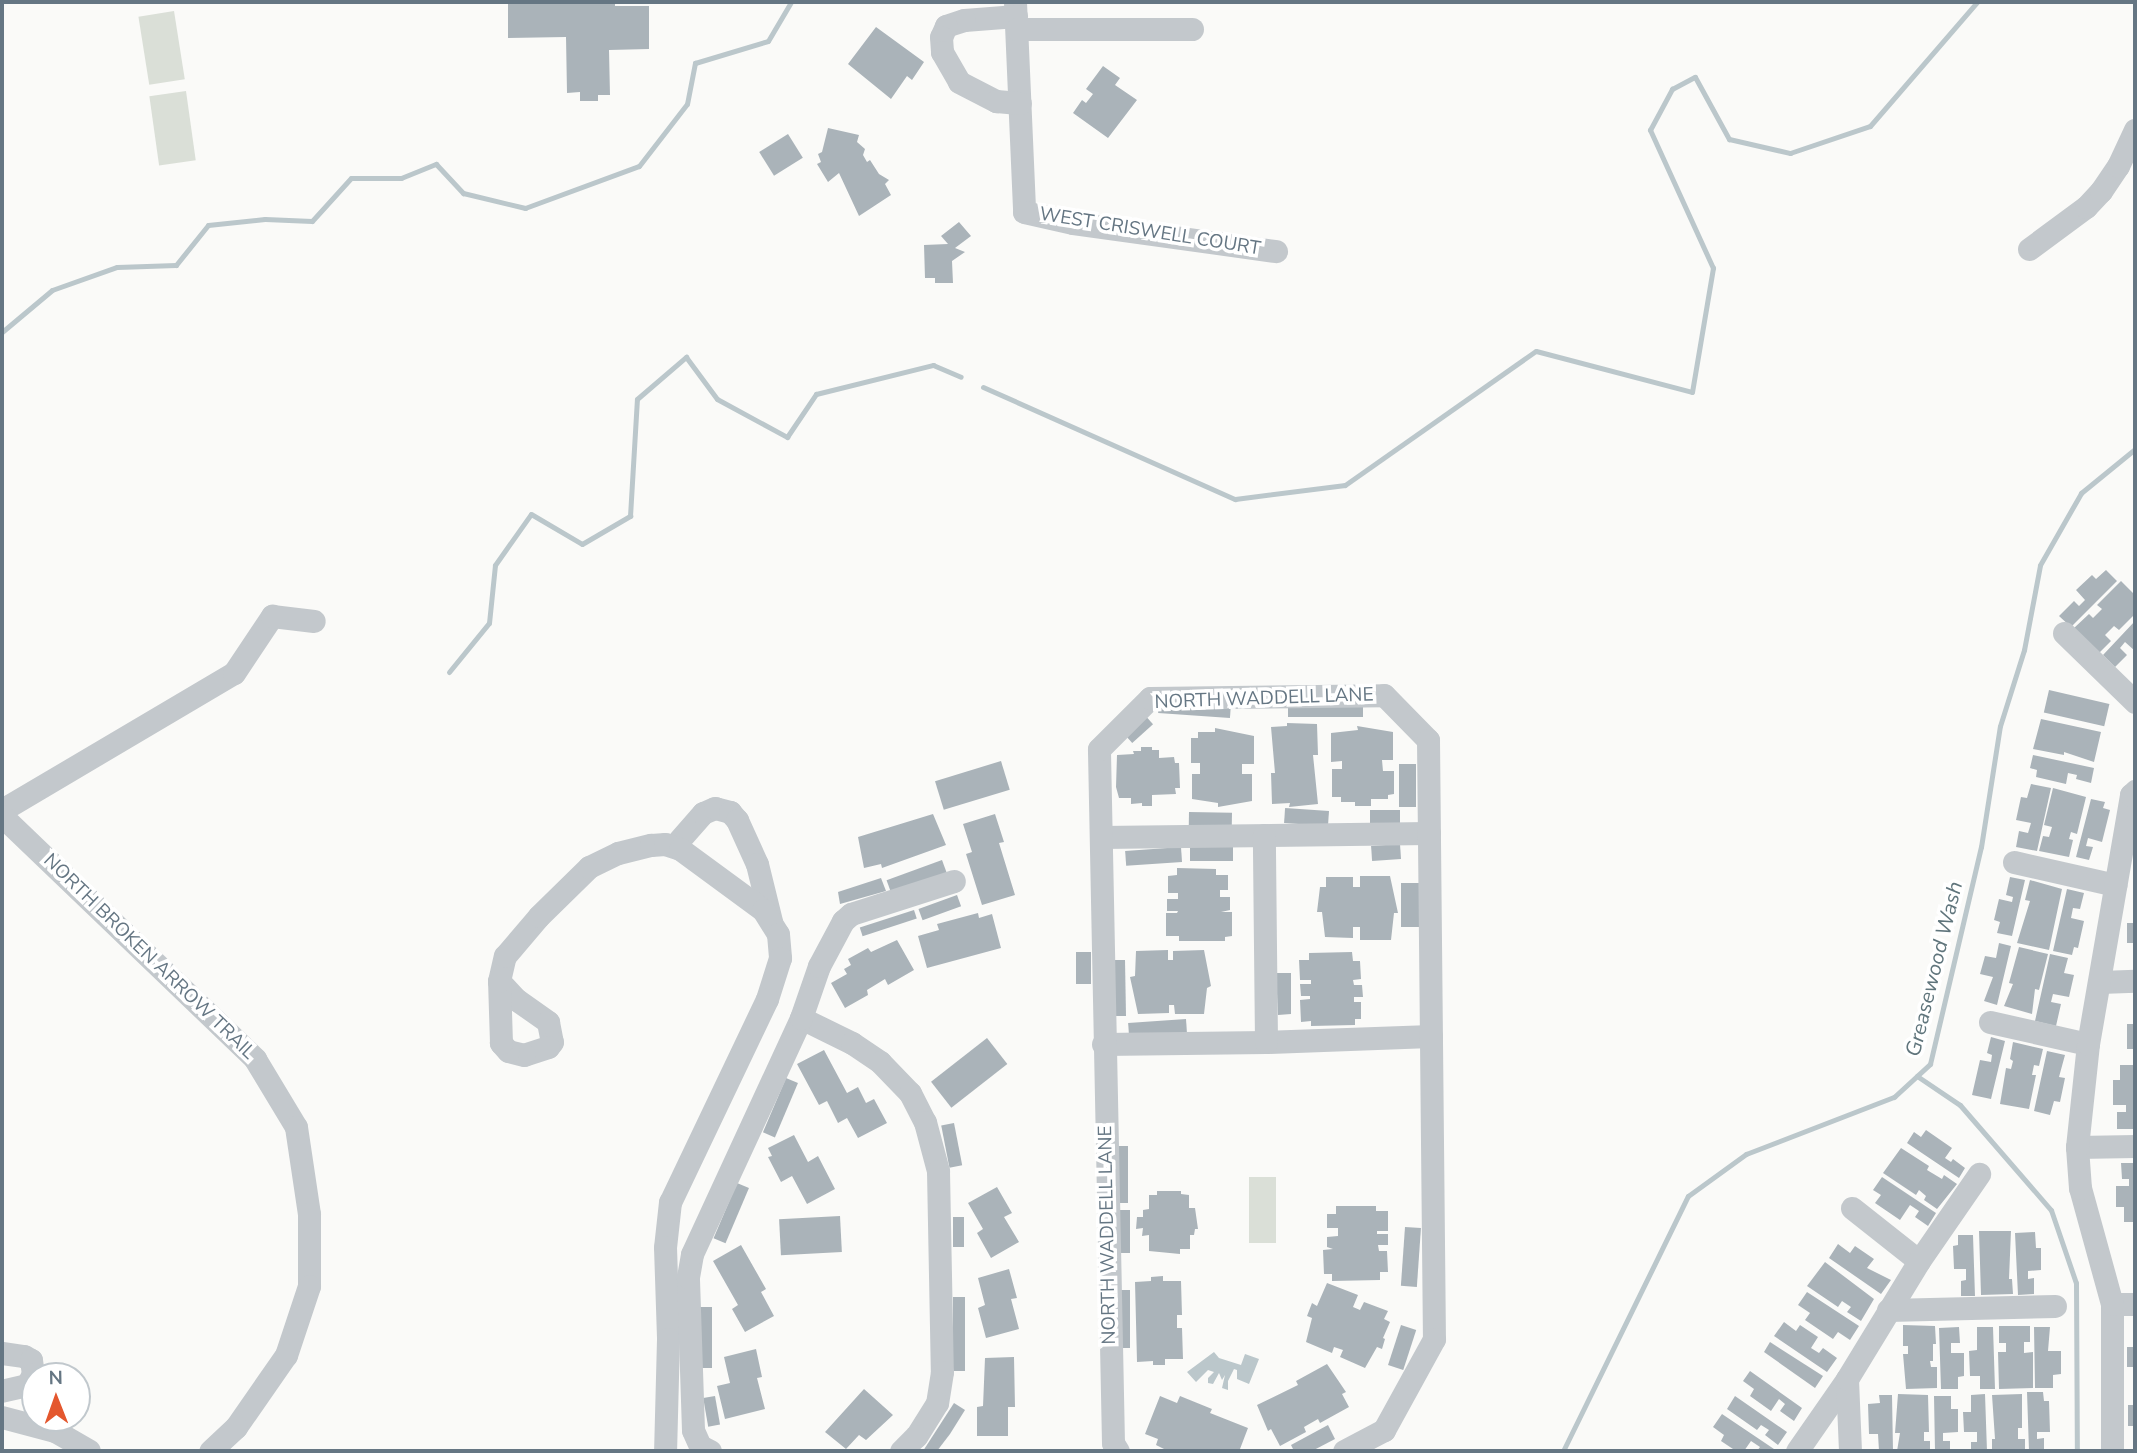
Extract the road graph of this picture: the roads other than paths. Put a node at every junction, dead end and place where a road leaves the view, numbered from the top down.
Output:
1 (1016, 15) edge
2 (1192, 29) dead end
3 (1020, 103) junction
4 (2135, 130) edge
5 (2029, 249) dead end
6 (1276, 251) dead end
7 (314, 621) dead end
8 (2064, 633) dead end
9 (2135, 702) edge
10 (2135, 790) edge
11 (2, 810) edge
12 (2, 816) edge
13 (1429, 833) junction
14 (1264, 835) junction
15 (1101, 837) junction
16 (674, 846) junction
17 (2014, 862) dead end
18 (954, 881) dead end
19 (2115, 885) junction
20 (771, 920) junction
21 (499, 981) dead end
22 (2135, 981) edge
23 (2100, 982) junction
24 (801, 1018) junction
25 (1990, 1021) dead end
26 (1431, 1036) junction
27 (1266, 1042) junction
28 (1103, 1044) junction
29 (2088, 1044) junction
30 (2135, 1146) edge
31 (2077, 1147) junction
32 (1979, 1174) dead end
33 (1852, 1208) dead end
34 (1919, 1261) junction
35 (2124, 1304) edge
36 (2055, 1306) dead end
37 (1888, 1310) junction
38 (2, 1353) edge
39 (1847, 1379) junction
40 (2, 1391) edge
41 (2, 1417) edge
42 (705, 1448) edge
43 (89, 1451) edge
44 (210, 1451) edge
45 (665, 1451) edge
46 (901, 1451) edge
47 (1118, 1451) edge
48 (1344, 1451) edge
49 (1797, 1451) edge
50 (1850, 1451) edge
51 (2112, 1451) edge

1 - 2 street
1 - 3 street
1 - 3 street
3 - 6 street, WEST CRISWELL COURT
4 - 5 street
7 - 11 street
8 - 9 street
10 - 19 street
12 - 44 street, NORTH BROKEN ARROW TRAIL
13 - 14 street
13 - 15 street, NORTH WADDELL LANE
13 - 26 street, NORTH WADDELL LANE
14 - 15 street
14 - 27 street
15 - 28 street, NORTH WADDELL LANE
16 - 20 street
16 - 20 street
16 - 21 street
17 - 19 street
18 - 24 street
19 - 23 street
20 - 45 street
22 - 23 street
23 - 29 street
24 - 42 street
24 - 46 street
25 - 29 street
26 - 27 street
26 - 48 street, NORTH WADDELL LANE
27 - 28 street
28 - 47 street, NORTH WADDELL LANE
29 - 31 street
30 - 31 street
31 - 35 street
32 - 34 street
33 - 34 street
34 - 37 street
35 - 51 street
36 - 37 street
37 - 39 street
38 - 40 street
39 - 49 street
39 - 50 street
41 - 43 street

